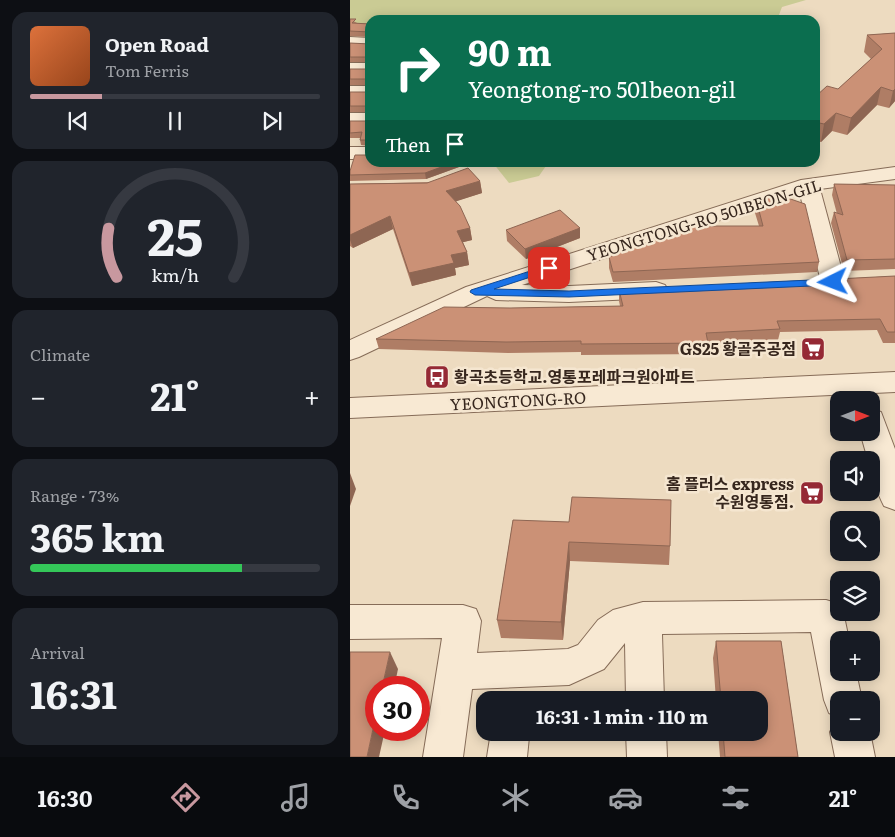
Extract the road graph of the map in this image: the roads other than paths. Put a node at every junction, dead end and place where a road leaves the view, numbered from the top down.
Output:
1 (350, 42) edge
2 (365, 43) edge
3 (350, 68) edge
4 (365, 68) edge
5 (365, 91) edge
6 (350, 92) edge
7 (350, 119) edge
8 (365, 119) edge
9 (365, 152) edge
10 (350, 153) edge
11 (895, 173) edge
12 (808, 184) junction
13 (833, 282) edge
14 (677, 289) edge
15 (475, 292) junction
16 (350, 350) edge
17 (895, 382) edge
18 (864, 391) edge
19 (830, 393) edge
20 (350, 408) edge
21 (878, 441) edge
22 (895, 497) edge
23 (643, 618) junction
24 (350, 622) edge
25 (456, 672) junction
26 (645, 691) edge
27 (842, 691) edge
28 (646, 741) edge
29 (852, 741) edge
30 (443, 757) edge
31 (647, 757) edge
32 (855, 757) edge

1 - 2 street
3 - 4 street
5 - 6 street
7 - 8 street
9 - 10 street
11 - 12 street, YEONGTONG-RO 501BEON-GIL
12 - 13 street
12 - 15 street, YEONGTONG-RO 501BEON-GIL
14 - 15 street
15 - 16 street, YEONGTONG-RO 501BEON-GIL
17 - 18 street, YEONGTONG-RO
19 - 20 street, YEONGTONG-RO
21 - 22 street
23 - 25 street
23 - 26 street
23 - 27 street
24 - 25 street
25 - 30 street
28 - 31 street
29 - 32 street

